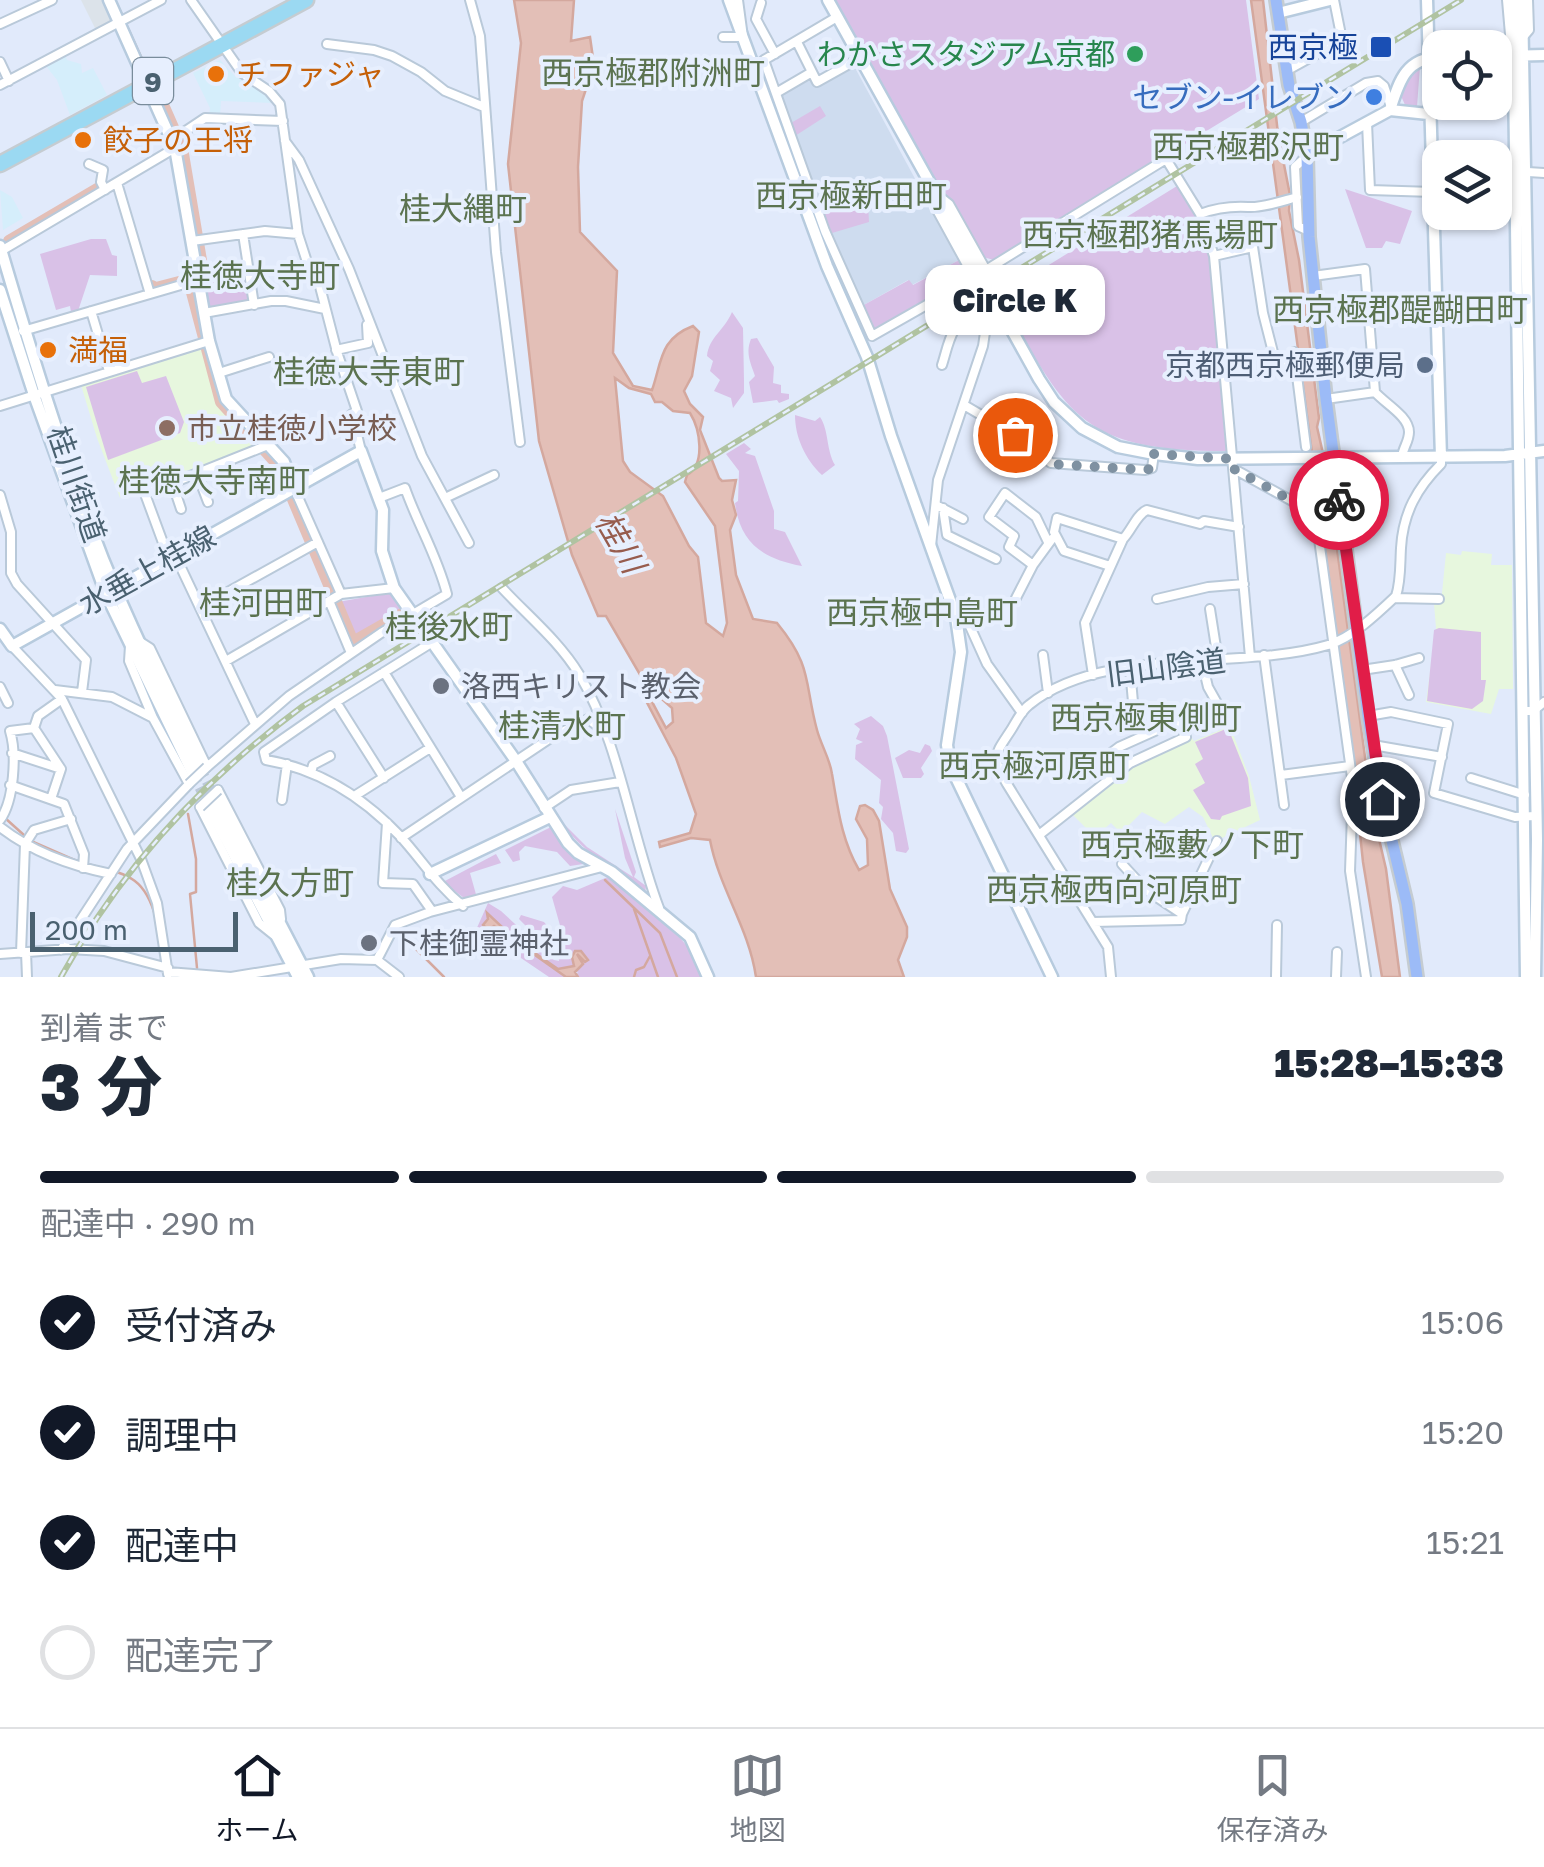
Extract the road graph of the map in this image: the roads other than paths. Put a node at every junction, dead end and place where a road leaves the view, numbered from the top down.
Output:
1 (52, 0) edge
2 (109, 0) edge
3 (160, 0) edge
4 (191, 0) edge
5 (306, 0) edge
6 (470, 0) edge
7 (729, 0) edge
8 (738, 0) edge
9 (828, 0) edge
10 (1332, 0) edge
11 (1427, 0) edge
12 (1510, 0) edge
13 (1525, 0) edge
14 (761, 3) dead end
15 (1277, 6) edge
16 (837, 16) junction
17 (119, 22) junction
18 (0, 24) edge
19 (1431, 30) edge
20 (723, 37) dead end
21 (743, 37) junction
22 (797, 42) junction
23 (224, 44) junction
24 (327, 44) dead end
25 (776, 54) junction
26 (1512, 55) edge
27 (1518, 55) junction
28 (1544, 55) edge
29 (860, 58) junction
30 (1422, 61) edge
31 (0, 62) edge
32 (1286, 71) junction
33 (812, 72) junction
34 (4, 83) edge
35 (148, 84) junction
36 (776, 93) junction
37 (484, 108) junction
38 (1390, 110) junction
39 (1422, 113) edge
40 (283, 121) junction
41 (1301, 122) junction
42 (1367, 123) junction
43 (176, 140) junction
44 (285, 140) junction
45 (1306, 155) junction
46 (0, 164) edge
47 (89, 164) dead end
48 (1512, 171) edge
49 (1520, 172) junction
50 (1544, 172) edge
51 (117, 183) junction
52 (104, 190) junction
53 (934, 191) junction
54 (1422, 192) edge
55 (1294, 198) junction
56 (1200, 214) junction
57 (1434, 230) edge
58 (1309, 231) junction
59 (243, 234) junction
60 (298, 234) junction
61 (196, 241) junction
62 (1, 248) edge
63 (1214, 256) junction
64 (1313, 276) junction
65 (974, 278) junction
66 (198, 280) junction
67 (0, 290) edge
68 (150, 294) junction
69 (254, 305) junction
70 (325, 309) junction
71 (91, 311) junction
72 (990, 312) junction
73 (204, 313) junction
74 (368, 320) junction
75 (20, 332) junction
76 (205, 342) junction
77 (336, 350) junction
78 (1294, 352) dead end
79 (269, 357) dead end
80 (942, 365) dead end
81 (1296, 368) junction
82 (110, 371) junction
83 (218, 373) junction
84 (1375, 392) junction
85 (39, 394) junction
86 (1326, 399) junction
87 (0, 406) edge
88 (964, 406) junction
89 (520, 442) dead end
90 (265, 447) junction
91 (360, 451) junction
92 (1544, 451) edge
93 (1524, 453) junction
94 (1154, 454) junction
95 (1308, 457) junction
96 (1402, 457) junction
97 (1441, 457) junction
98 (1331, 458) junction
99 (1233, 464) junction
100 (197, 472) junction
101 (494, 475) dead end
102 (172, 482) junction
103 (291, 490) junction
104 (0, 495) edge
105 (380, 498) junction
106 (445, 498) junction
107 (1335, 498) junction
108 (1315, 500) junction
109 (208, 502) dead end
110 (940, 507) junction
111 (182, 508) dead end
112 (963, 519) dead end
113 (1239, 527) junction
114 (11, 532) junction
115 (0, 536) edge
116 (1122, 538) junction
117 (1052, 539) junction
118 (469, 543) dead end
119 (314, 544) junction
120 (930, 546) junction
121 (172, 557) junction
122 (996, 559) dead end
123 (1034, 565) junction
124 (1110, 566) junction
125 (1244, 584) junction
126 (394, 588) junction
127 (502, 588) dead end
128 (111, 591) junction
129 (1016, 598) dead end
130 (1394, 598) junction
131 (335, 599) junction
132 (1157, 599) dead end
133 (1439, 599) dead end
134 (201, 607) junction
135 (1210, 609) dead end
136 (1525, 610) junction
137 (1544, 612) edge
138 (412, 616) junction
139 (956, 617) junction
140 (53, 622) junction
141 (1354, 631) junction
142 (5, 640) edge
143 (135, 643) junction
144 (432, 644) junction
145 (1334, 644) junction
146 (351, 653) junction
147 (1043, 655) dead end
148 (1264, 656) junction
149 (1250, 657) junction
150 (1419, 658) dead end
151 (226, 660) junction
152 (1218, 660) junction
153 (1202, 662) junction
154 (1395, 666) junction
155 (1130, 669) junction
156 (1362, 670) junction
157 (384, 672) junction
158 (1094, 675) junction
159 (0, 687) edge
160 (55, 690) junction
161 (82, 692) junction
162 (1048, 694) junction
163 (1408, 695) dead end
164 (62, 698) junction
165 (336, 702) junction
166 (1544, 702) edge
167 (8, 703) dead end
168 (1528, 711) junction
169 (1022, 713) junction
170 (1134, 713) dead end
171 (1368, 716) junction
172 (153, 718) junction
173 (1180, 721) junction
174 (255, 724) junction
175 (34, 728) junction
176 (602, 730) junction
177 (1373, 745) junction
178 (430, 748) junction
179 (12, 754) junction
180 (330, 756) dead end
181 (1442, 757) junction
182 (516, 761) junction
183 (287, 764) junction
184 (1350, 766) junction
185 (61, 770) junction
186 (197, 773) junction
187 (311, 773) junction
188 (1281, 776) junction
189 (1110, 777) junction
190 (384, 778) junction
191 (1472, 778) dead end
192 (620, 782) junction
193 (10, 786) junction
194 (356, 795) junction
195 (1524, 795) junction
196 (461, 797) junction
197 (51, 799) junction
198 (210, 800) joint
199 (282, 800) dead end
200 (1284, 805) dead end
201 (547, 813) junction
202 (1530, 817) junction
203 (2, 820) edge
204 (71, 820) junction
205 (387, 823) junction
206 (1040, 835) junction
207 (401, 838) junction
208 (26, 840) junction
209 (1217, 840) dead end
210 (132, 845) junction
211 (83, 864) junction
212 (1122, 864) dead end
213 (604, 866) junction
214 (113, 871) junction
215 (430, 874) junction
216 (462, 906) junction
217 (432, 912) junction
218 (660, 912) junction
219 (1182, 914) junction
220 (1093, 922) junction
221 (1277, 926) dead end
222 (278, 932) junction
223 (61, 950) junction
224 (1337, 952) dead end
225 (24, 953) junction
226 (0, 954) edge
227 (377, 960) junction
228 (296, 970) edge
229 (168, 972) edge
230 (28, 977) edge
231 (308, 977) edge
232 (399, 977) edge
233 (708, 977) edge
234 (1052, 977) edge
235 (1111, 977) edge
236 (1276, 977) edge
237 (1336, 977) edge
238 (1366, 977) edge
239 (1416, 977) edge
240 (1526, 977) edge
241 (1535, 977) edge

1 - 18 street
2 - 17 street
3 - 17 street
4 - 23 street
5 - 23 highway, 9
6 - 37 street
7 - 21 street
8 - 21 street
9 - 16 street
10 - 15 street
10 - 32 street
11 - 19 street
12 - 27 street
13 - 27 street
14 - 25 street
15 - 32 main road
16 - 22 street
16 - 29 street
17 - 34 street
17 - 35 street
20 - 21 street
21 - 120 street
22 - 25 street
22 - 33 street
23 - 35 highway, 9
23 - 40 street
24 - 37 street
25 - 36 street
26 - 27 street
27 - 28 street
27 - 49 street
29 - 33 street
29 - 53 street
30 - 38 street
31 - 34 street
32 - 41 main road
33 - 36 street
35 - 43 street
35 - 46 highway, 9
36 - 65 street
37 - 89 street
38 - 39 street
38 - 41 street
38 - 42 street
40 - 43 street
40 - 44 street
41 - 45 main road
42 - 45 street
42 - 54 street
43 - 51 street
43 - 61 street
44 - 60 street
44 - 74 street
45 - 55 street
45 - 58 main road
47 - 52 street
48 - 49 street
49 - 50 street
49 - 93 street
51 - 52 street
51 - 68 street
52 - 62 street
53 - 56 street
53 - 65 street
53 - 94 street
55 - 56 street
55 - 58 street
56 - 63 street
57 - 97 street
58 - 64 main road
59 - 60 street
59 - 61 street
59 - 69 street
60 - 70 street
61 - 66 street
62 - 75 street, 桂川街道
63 - 81 street
63 - 99 street
64 - 84 street
64 - 86 main road
65 - 72 street
66 - 68 street
66 - 73 street
67 - 75 street, 桂川街道
68 - 71 street
69 - 70 street
69 - 73 street
70 - 77 street
71 - 75 street
71 - 82 street
72 - 80 street
72 - 88 street
73 - 76 street
74 - 77 street
74 - 106 street
75 - 85 street, 桂川街道
76 - 82 street
76 - 83 street
77 - 91 street
78 - 81 street
79 - 83 street
81 - 95 street
82 - 85 street
83 - 90 street
84 - 86 street
84 - 96 street
85 - 87 street
85 - 128 street, 桂川街道
86 - 98 main road
88 - 94 street
88 - 110 street
90 - 100 street
90 - 103 street
91 - 103 street, 水垂上桂線
91 - 105 street
92 - 93 street
93 - 97 street
93 - 136 street
94 - 99 street
95 - 98 street
95 - 99 street
95 - 108 street
96 - 97 street
96 - 98 street
97 - 130 street
98 - 107 main road
99 - 108 street
99 - 113 street
100 - 102 street
100 - 109 street
101 - 106 street
102 - 111 street
102 - 121 street
103 - 119 street
103 - 121 street, 水垂上桂線
104 - 114 street
105 - 126 street
105 - 138 street
106 - 118 street
107 - 108 street
107 - 141 main road
108 - 145 street
110 - 112 street
110 - 120 street
110 - 122 street
113 - 116 street
113 - 125 street
114 - 115 street
114 - 140 street
116 - 117 street
116 - 124 street
117 - 123 street
117 - 123 street
117 - 124 street
119 - 131 street
119 - 134 street
120 - 139 street
121 - 128 street, 水垂上桂線
121 - 134 street
123 - 129 street
124 - 158 street
125 - 132 street
125 - 149 street
126 - 131 street
126 - 138 street
127 - 176 street
128 - 140 street, 水垂上桂線
128 - 143 street, 桂川街道
130 - 133 street
130 - 141 street, 旧山陰道
131 - 146 street
131 - 151 street
134 - 151 street
135 - 152 street
136 - 137 street
136 - 168 street
138 - 144 street
138 - 146 street
139 - 169 street
139 - 234 street
140 - 142 street, 水垂上桂線
140 - 161 street
141 - 145 street, 旧山陰道
141 - 156 main road
142 - 160 street
143 - 172 street
143 - 186 street, 桂川街道
144 - 157 street
144 - 182 street
145 - 148 street, 旧山陰道
145 - 184 street
146 - 174 street
147 - 162 street
148 - 149 street, 旧山陰道
148 - 188 street
149 - 152 street, 旧山陰道
150 - 154 street
151 - 174 street
152 - 153 street, 旧山陰道
153 - 155 street, 旧山陰道
153 - 173 street
154 - 156 street
154 - 163 street
155 - 158 street, 旧山陰道
155 - 170 street
156 - 171 main road
157 - 165 street
157 - 178 street
158 - 162 street, 旧山陰道
159 - 167 street
160 - 161 street
160 - 164 street
161 - 172 street
162 - 169 street, 旧山陰道
164 - 175 street
164 - 210 street
165 - 183 street
165 - 190 street
166 - 168 street
168 - 195 street
168 - 202 street
169 - 206 street, 旧山陰道
171 - 177 main road
171 - 181 street
172 - 186 street
173 - 189 street
173 - 189 street
174 - 186 street
175 - 179 street
175 - 185 street
176 - 182 street
176 - 192 street
177 - 181 street
177 - 239 main road
178 - 190 street
178 - 196 street
179 - 185 street
179 - 193 street
180 - 187 street
181 - 202 street
182 - 196 street
182 - 201 street
183 - 187 street
183 - 199 street
184 - 188 street
184 - 238 street
185 - 197 street
186 - 210 street
187 - 194 street
188 - 200 street
189 - 206 street
190 - 194 street
191 - 195 street
192 - 201 street
192 - 218 street
193 - 197 street
193 - 203 street
194 - 205 street
195 - 202 street
196 - 207 street
197 - 204 street
198 - 222 street
198 - 222 street
201 - 213 street
201 - 215 street
202 - 240 street
202 - 241 street
203 - 208 street
204 - 208 street
204 - 211 street
205 - 207 street
205 - 217 street
206 - 220 street, 旧山陰道
207 - 215 street
208 - 211 street
208 - 225 street
209 - 219 street
210 - 214 street
210 - 229 street
211 - 214 street
212 - 219 street
213 - 216 street
213 - 218 street
214 - 223 street
215 - 216 street
216 - 217 street
217 - 227 street
218 - 233 street
219 - 220 street
220 - 235 street, 旧山陰道
221 - 236 street
222 - 228 street
223 - 225 street
223 - 229 street
224 - 237 street
225 - 226 street
225 - 230 street
227 - 228 street
227 - 232 street
228 - 229 street
228 - 231 street

